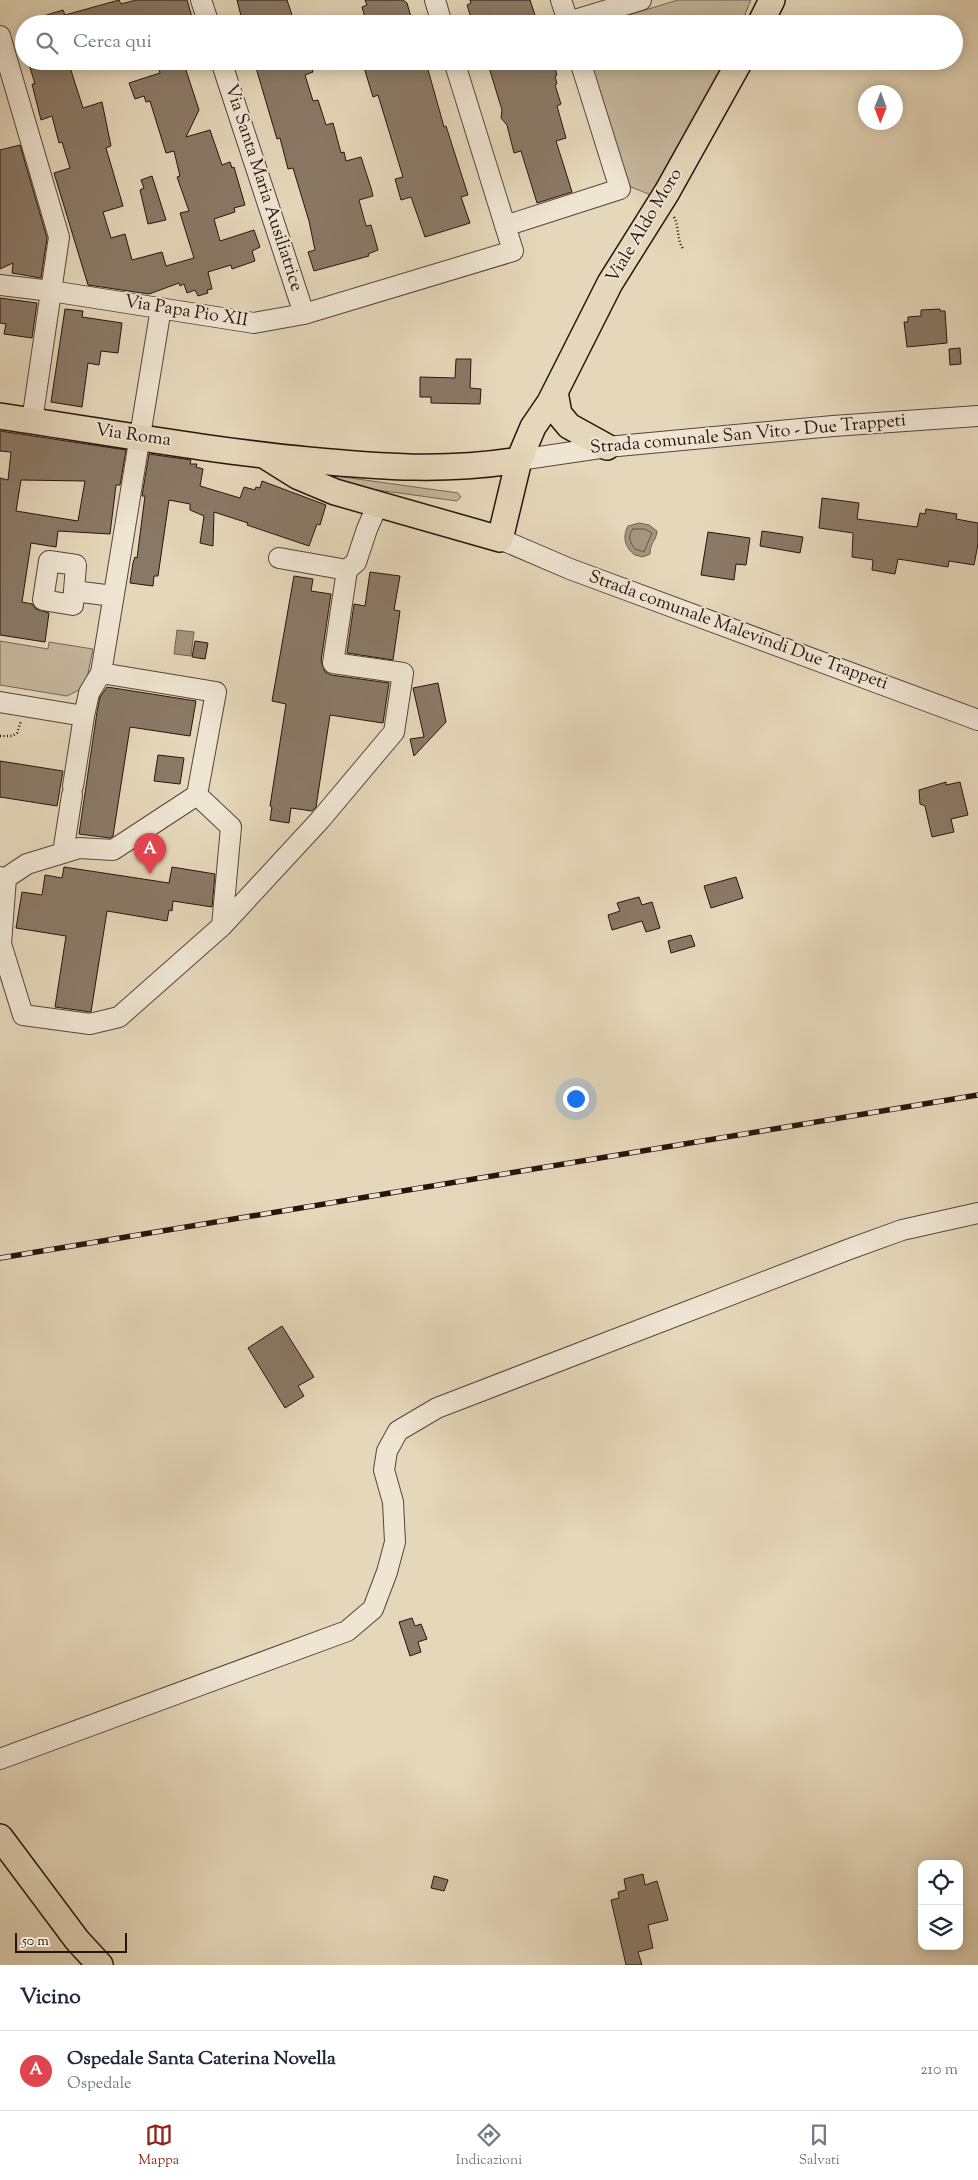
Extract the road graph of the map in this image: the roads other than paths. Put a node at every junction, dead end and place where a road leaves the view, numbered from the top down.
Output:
1 (201, 0) edge
2 (435, 0) edge
3 (561, 0) edge
4 (641, 0) edge
5 (772, 0) edge
6 (206, 15) edge
7 (439, 15) edge
8 (566, 15) edge
9 (593, 15) edge
10 (764, 15) edge
11 (0, 36) edge
12 (224, 70) edge
13 (457, 70) edge
14 (583, 70) edge
15 (735, 70) edge
16 (505, 226) junction
17 (0, 284) edge
18 (51, 290) junction
19 (160, 308) junction
20 (304, 314) junction
21 (553, 397) junction
22 (0, 416) edge
23 (978, 416) edge
24 (32, 421) junction
25 (139, 437) junction
26 (607, 448) junction
27 (265, 456) junction
28 (527, 459) junction
29 (378, 504) junction
30 (500, 539) junction
31 (279, 558) dead end
32 (347, 570) junction
33 (74, 591) dead end
34 (113, 596) junction
35 (101, 673) junction
36 (9, 704) edge
37 (84, 716) junction
38 (978, 720) edge
39 (197, 795) junction
40 (62, 853) junction
41 (3, 877) edge
42 (222, 926) junction
43 (978, 1213) edge
44 (0, 1759) edge
45 (0, 1837) edge
46 (100, 1965) edge

1 - 6 street
2 - 7 street
3 - 8 street
4 - 9 street
5 - 10 main road
11 - 18 street
12 - 20 street, Via Santa Maria Ausiliatrice
13 - 16 street
14 - 16 street
15 - 21 main road, Viale Aldo Moro
16 - 20 street, Via Papa Pio XII
17 - 18 street, Via Papa Pio XII
18 - 19 street, Via Papa Pio XII
18 - 24 street
19 - 20 street, Via Papa Pio XII
19 - 25 street
21 - 26 main road
21 - 28 main road, Viale Aldo Moro
22 - 24 main road, Via Roma
23 - 26 street, Strada comunale San Vito - Due Trappeti
24 - 25 main road, Via Roma
25 - 27 main road, Via Roma
25 - 34 street
26 - 28 street, Strada comunale San Vito - Due Trappeti
27 - 28 main road, Via Roma
27 - 29 main road
28 - 30 main road, Viale Aldo Moro
29 - 30 main road
29 - 32 street
30 - 38 street, Strada comunale Malevindi Due Trappeti
31 - 32 street
32 - 42 street
33 - 34 street
34 - 35 street
35 - 37 street
35 - 39 street
36 - 37 street
37 - 40 street
39 - 40 street
39 - 42 street
40 - 41 street
41 - 42 street
43 - 44 street
45 - 46 main road

